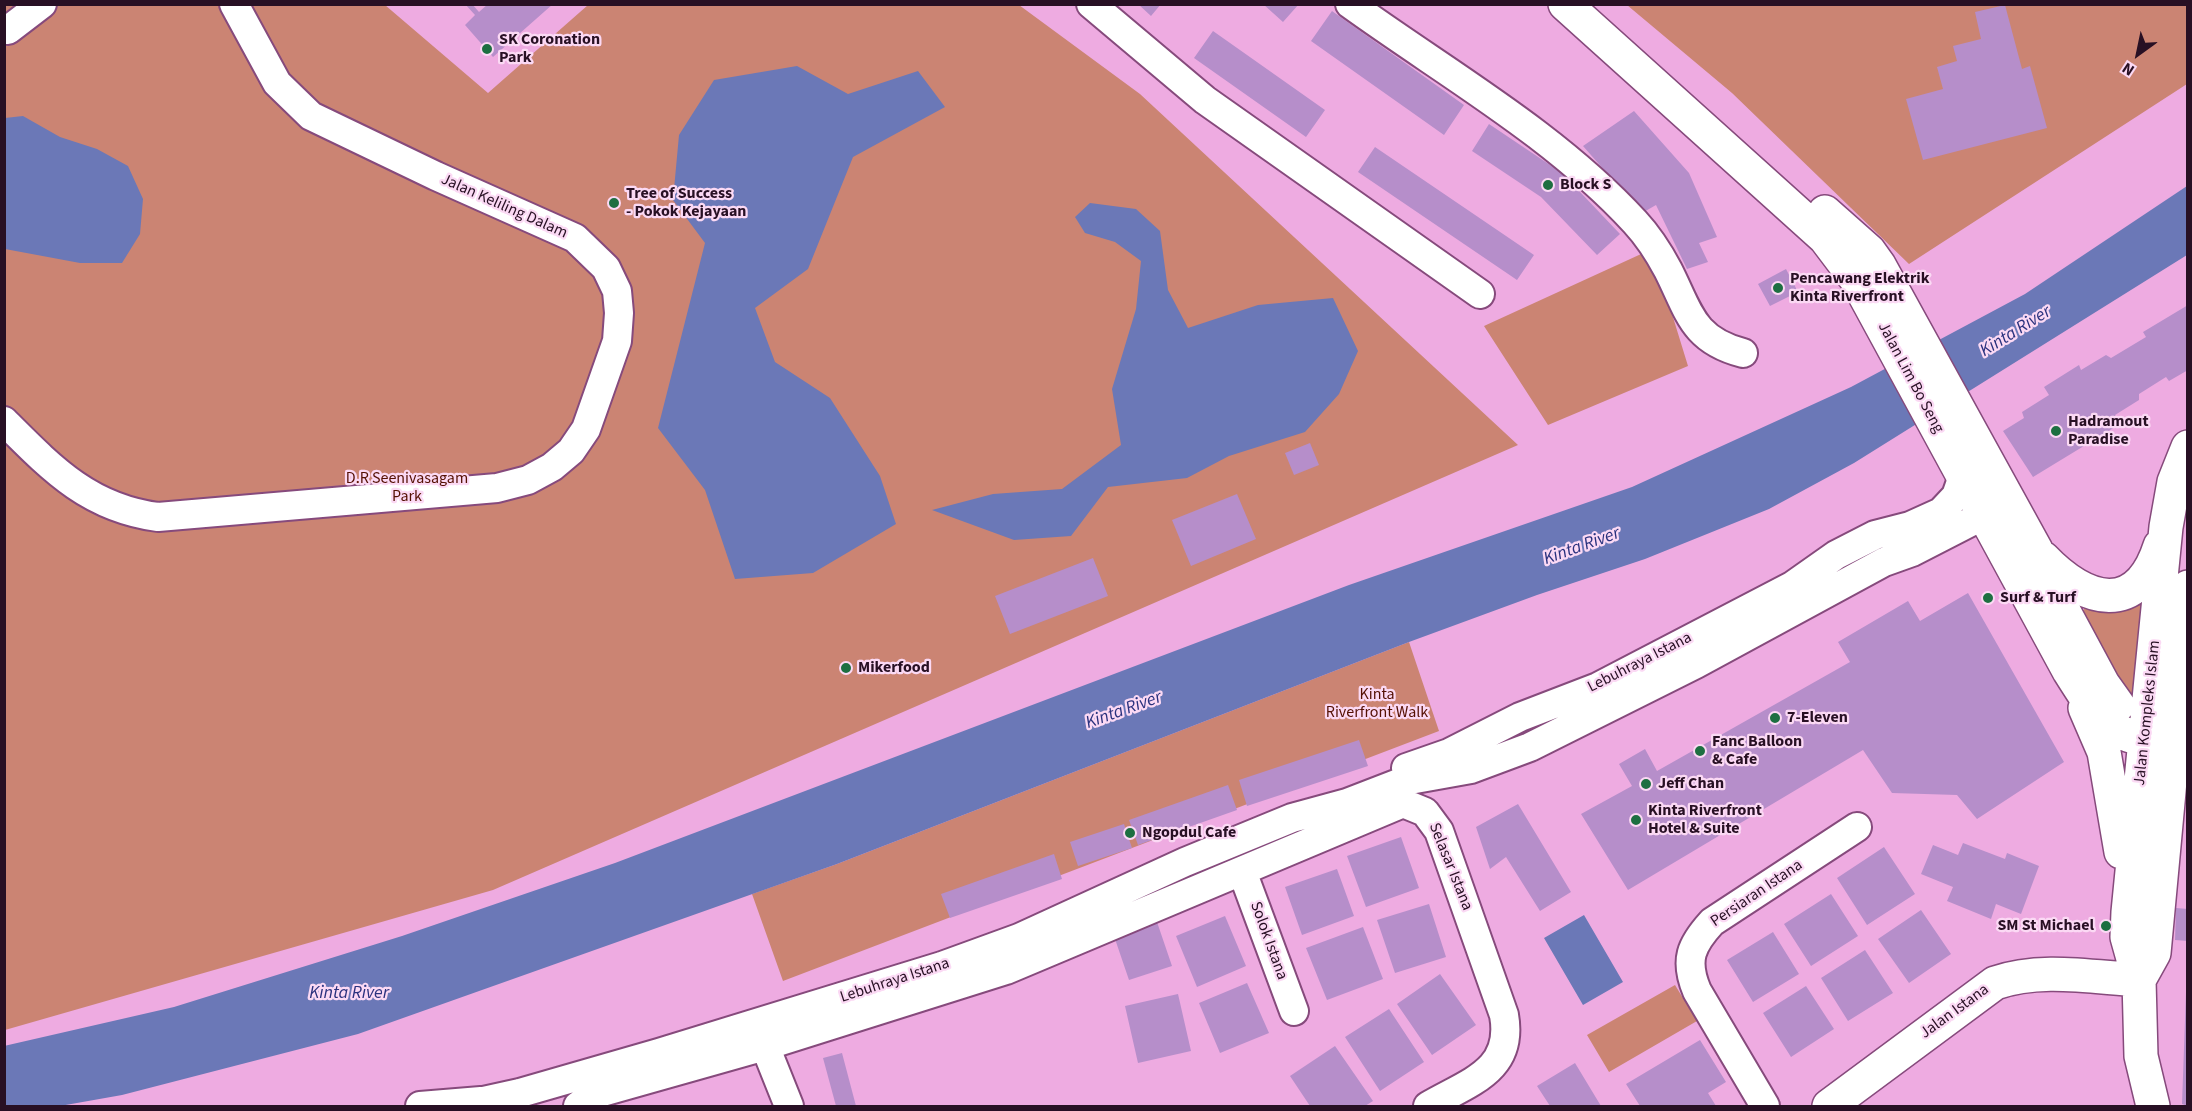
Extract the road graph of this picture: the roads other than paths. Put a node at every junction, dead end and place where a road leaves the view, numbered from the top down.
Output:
1 (42, 4) edge
2 (234, 4) edge
3 (1091, 4) edge
4 (1350, 4) edge
5 (1565, 4) edge
6 (1592, 4) edge
7 (10, 23) edge
8 (1480, 294) dead end
9 (1884, 301) junction
10 (1743, 353) dead end
11 (4, 421) edge
12 (2187, 447) edge
13 (1973, 465) junction
14 (1984, 515) junction
15 (2166, 526) junction
16 (2036, 550) junction
17 (1912, 552) junction
18 (1792, 586) junction
19 (2187, 587) edge
20 (2069, 671) junction
21 (2161, 732) junction
22 (1554, 736) junction
23 (1449, 753) junction
24 (1292, 819) junction
25 (1857, 827) dead end
26 (1242, 871) junction
27 (2128, 912) junction
28 (2139, 980) junction
29 (1294, 1011) dead end
30 (765, 1046) junction
31 (472, 1103) edge
32 (420, 1107) edge
33 (578, 1107) edge
34 (789, 1107) edge
35 (1428, 1107) edge
36 (1765, 1107) edge
37 (1829, 1107) edge
38 (2153, 1107) edge

1 - 7 street
2 - 11 street, Jalan Keliling Dalam
3 - 8 street
4 - 10 street
5 - 9 main road, Jalan Lim Bo Seng
6 - 9 main road
9 - 13 main road, Jalan Lim Bo Seng
12 - 15 main road, Jalan Kompleks Islam
13 - 14 main road, Jalan Lim Bo Seng
13 - 16 main road, Jalan Lim Bo Seng
13 - 18 street, Lebuhraya Istana
14 - 17 street, Lebuhraya Istana
14 - 20 main road, Jalan Lim Bo Seng
15 - 16 main road
15 - 21 main road, Jalan Kompleks Islam
16 - 21 main road, Jalan Lim Bo Seng
17 - 18 street
17 - 22 street, Lebuhraya Istana
18 - 23 street, Lebuhraya Istana
19 - 21 main road, Jalan Kompleks Islam
20 - 21 main road
20 - 27 main road
21 - 27 main road, Jalan Kompleks Islam
21 - 28 main road, Jalan Kompleks Islam
22 - 23 street
22 - 24 street, Lebuhraya Istana
23 - 24 street, Lebuhraya Istana
24 - 31 street, Lebuhraya Istana
25 - 36 street, Persiaran Istana
26 - 29 street, Solok Istana
26 - 30 street, Selasar Istana
26 - 35 street, Selasar Istana
27 - 28 main road, Jalan Kompleks Islam
28 - 37 main road, Jalan Istana
28 - 38 main road, Jalan Kompleks Islam
30 - 33 street, Selasar Istana
30 - 34 street
31 - 32 street, Lebuhraya Istana

